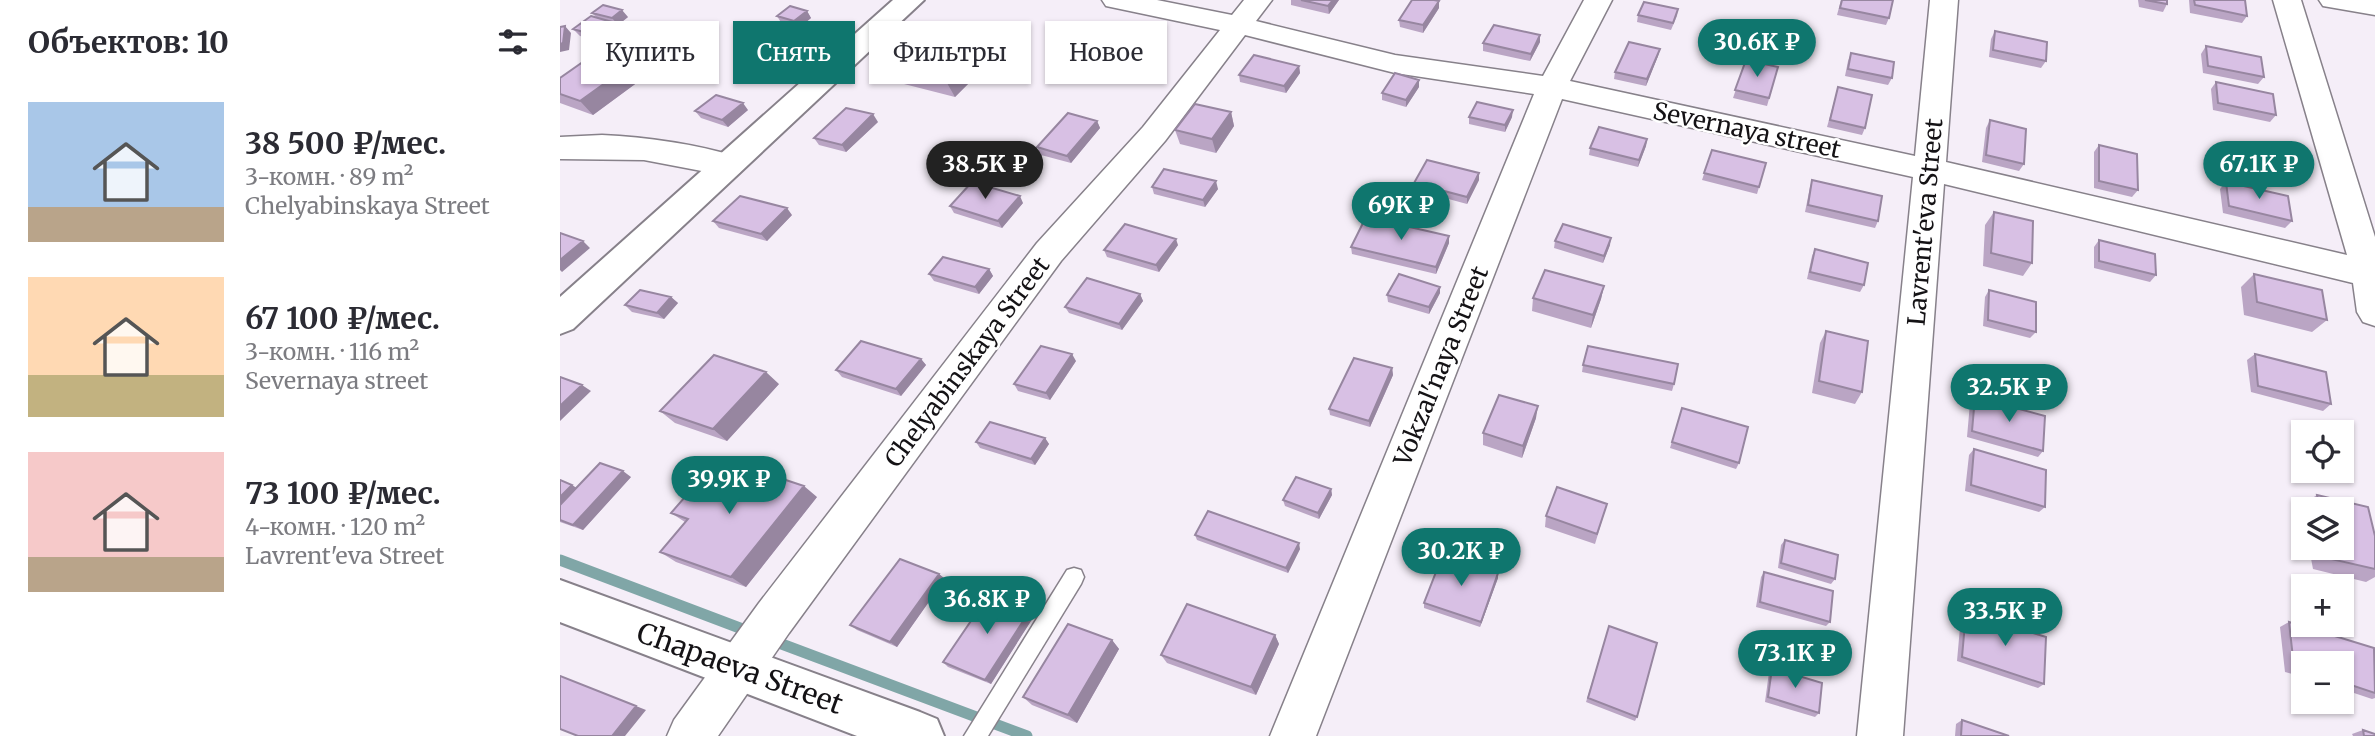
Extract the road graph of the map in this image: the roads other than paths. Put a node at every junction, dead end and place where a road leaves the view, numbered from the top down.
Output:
1 (910, 0) edge
2 (1116, 0) edge
3 (1598, 0) edge
4 (1944, 0) edge
5 (2287, 0) edge
6 (2333, 0) edge
7 (2375, 7) edge
8 (1248, 13) edge
9 (1552, 87) junction
10 (560, 148) edge
11 (727, 165) junction
12 (1930, 170) junction
13 (2372, 274) edge
14 (2375, 312) edge
15 (560, 319) edge
16 (1074, 577) dead end
17 (560, 601) edge
18 (740, 667) junction
19 (690, 736) edge
20 (920, 736) edge
21 (975, 736) edge
22 (1293, 736) edge
23 (1880, 736) edge

1 - 11 street
2 - 8 street, Severnaya street
3 - 9 street, Vokzal'naya Street
4 - 12 street, Lavrent'eva Street
5 - 13 street
6 - 7 street
8 - 9 street, Severnaya street
8 - 18 street, Chelyabinskaya Street
9 - 12 street, Severnaya street
9 - 22 street, Vokzal'naya Street
10 - 11 street
11 - 15 street
12 - 13 street, Severnaya street
12 - 23 street, Lavrent'eva Street
13 - 14 street
16 - 21 lane
17 - 18 street, Chapaeva Street
18 - 19 street, Chelyabinskaya Street
18 - 20 street, Chapaeva Street

